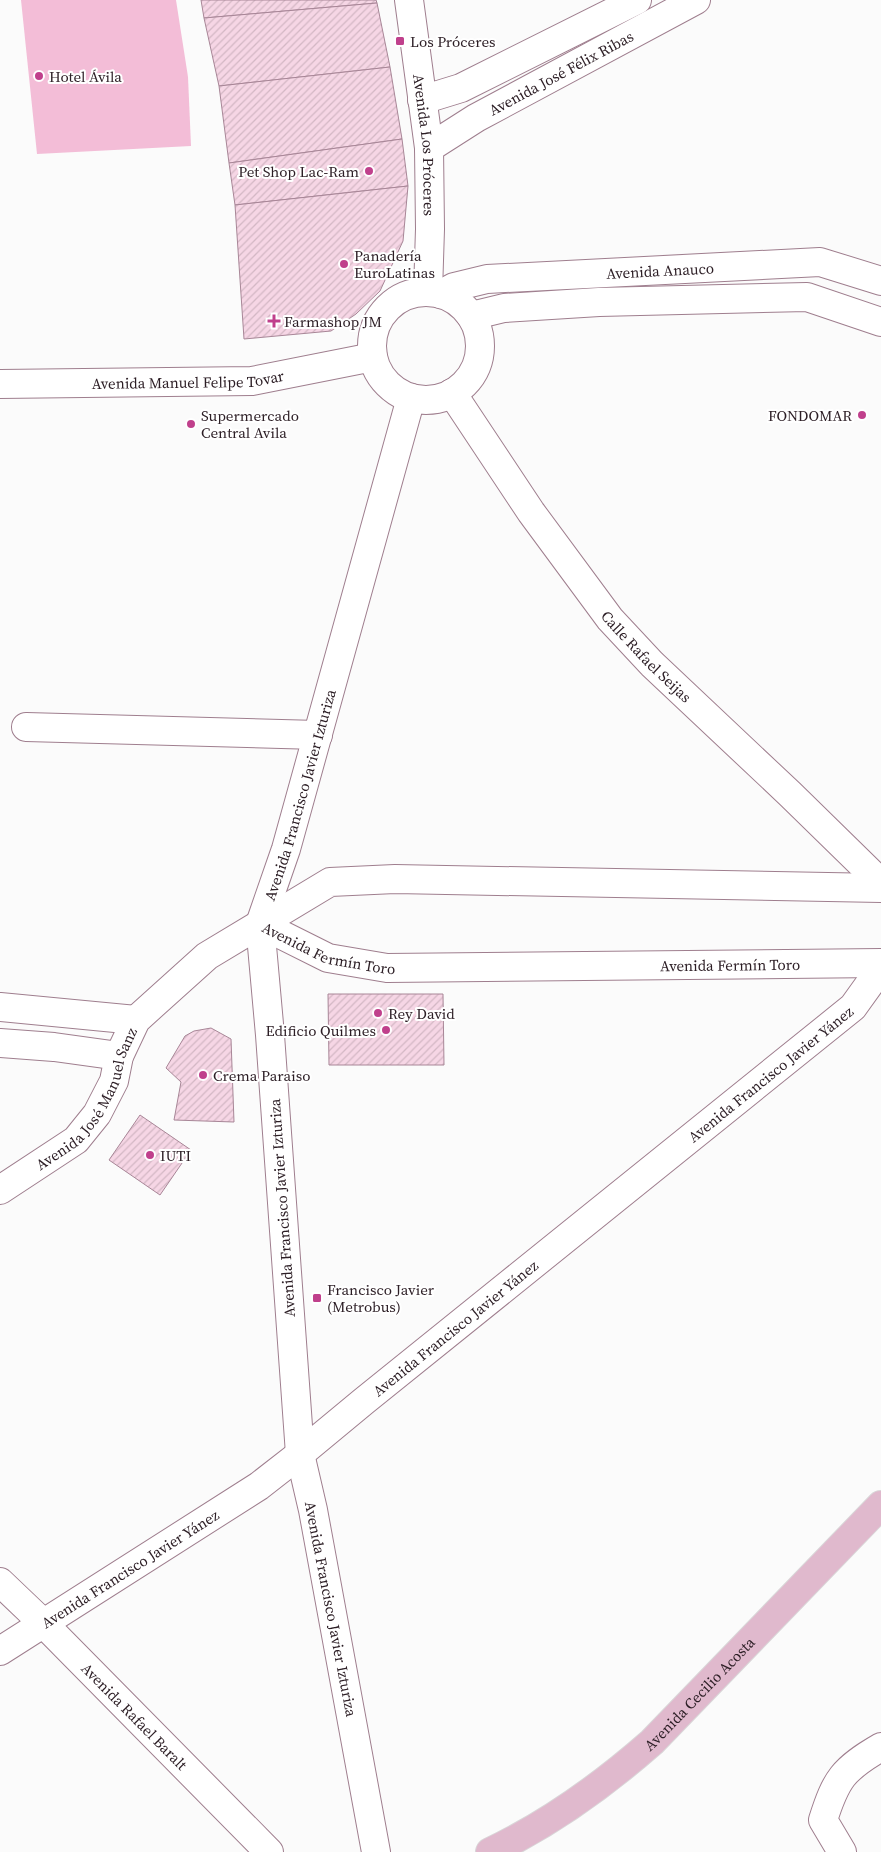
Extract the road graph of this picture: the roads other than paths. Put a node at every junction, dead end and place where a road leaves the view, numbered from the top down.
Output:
1 (409, 0) edge
2 (637, 0) edge
3 (696, 0) edge
4 (422, 100) junction
5 (429, 148) junction
6 (881, 281) edge
7 (434, 293) junction
8 (471, 316) junction
9 (881, 322) edge
10 (373, 357) junction
11 (0, 384) edge
12 (452, 393) junction
13 (411, 398) junction
14 (26, 726) dead end
15 (318, 735) junction
16 (881, 883) edge
17 (881, 888) edge
18 (260, 924) junction
19 (881, 963) edge
20 (881, 968) edge
21 (0, 1007) edge
22 (136, 1020) junction
23 (0, 1043) edge
24 (119, 1056) junction
25 (0, 1190) edge
26 (300, 1454) junction
27 (881, 1505) edge
28 (0, 1582) edge
29 (43, 1623) junction
30 (0, 1651) edge
31 (881, 1747) edge
32 (269, 1852) edge
33 (376, 1852) edge
34 (490, 1852) edge
35 (842, 1852) edge

1 - 4 street, Avenida Los Próceres
2 - 4 street, Avenida José Félix Ribas
3 - 5 street, Avenida José Félix Ribas
4 - 5 street, Avenida Los Próceres
5 - 7 street, Avenida Los Próceres
6 - 7 street, Avenida Anauco
7 - 8 street
7 - 10 street
8 - 9 street, Avenida Anauco
8 - 12 street
10 - 11 street, Avenida Manuel Felipe Tovar
10 - 13 street
12 - 13 street
12 - 16 street, Calle Rafael Seijas
13 - 15 street, Avenida Francisco Javier Izturiza
14 - 15 street
15 - 18 street, Avenida Francisco Javier Izturiza
17 - 18 street, Avenida Fermín Toro
18 - 19 street, Avenida Fermín Toro
18 - 22 street, Avenida José Manuel Sanz
18 - 26 street, Avenida Francisco Javier Izturiza
20 - 26 street, Avenida Francisco Javier Yánez
21 - 22 street
22 - 24 street, Avenida José Manuel Sanz
23 - 24 street
24 - 25 street, Avenida José Manuel Sanz
26 - 29 street, Avenida Francisco Javier Yánez
26 - 33 street, Avenida Francisco Javier Izturiza
27 - 34 main road, Avenida Cecilio Acosta
28 - 29 street, Avenida Rafael Baralt
29 - 30 street, Avenida Francisco Javier Yánez
29 - 32 street, Avenida Rafael Baralt
31 - 35 street

